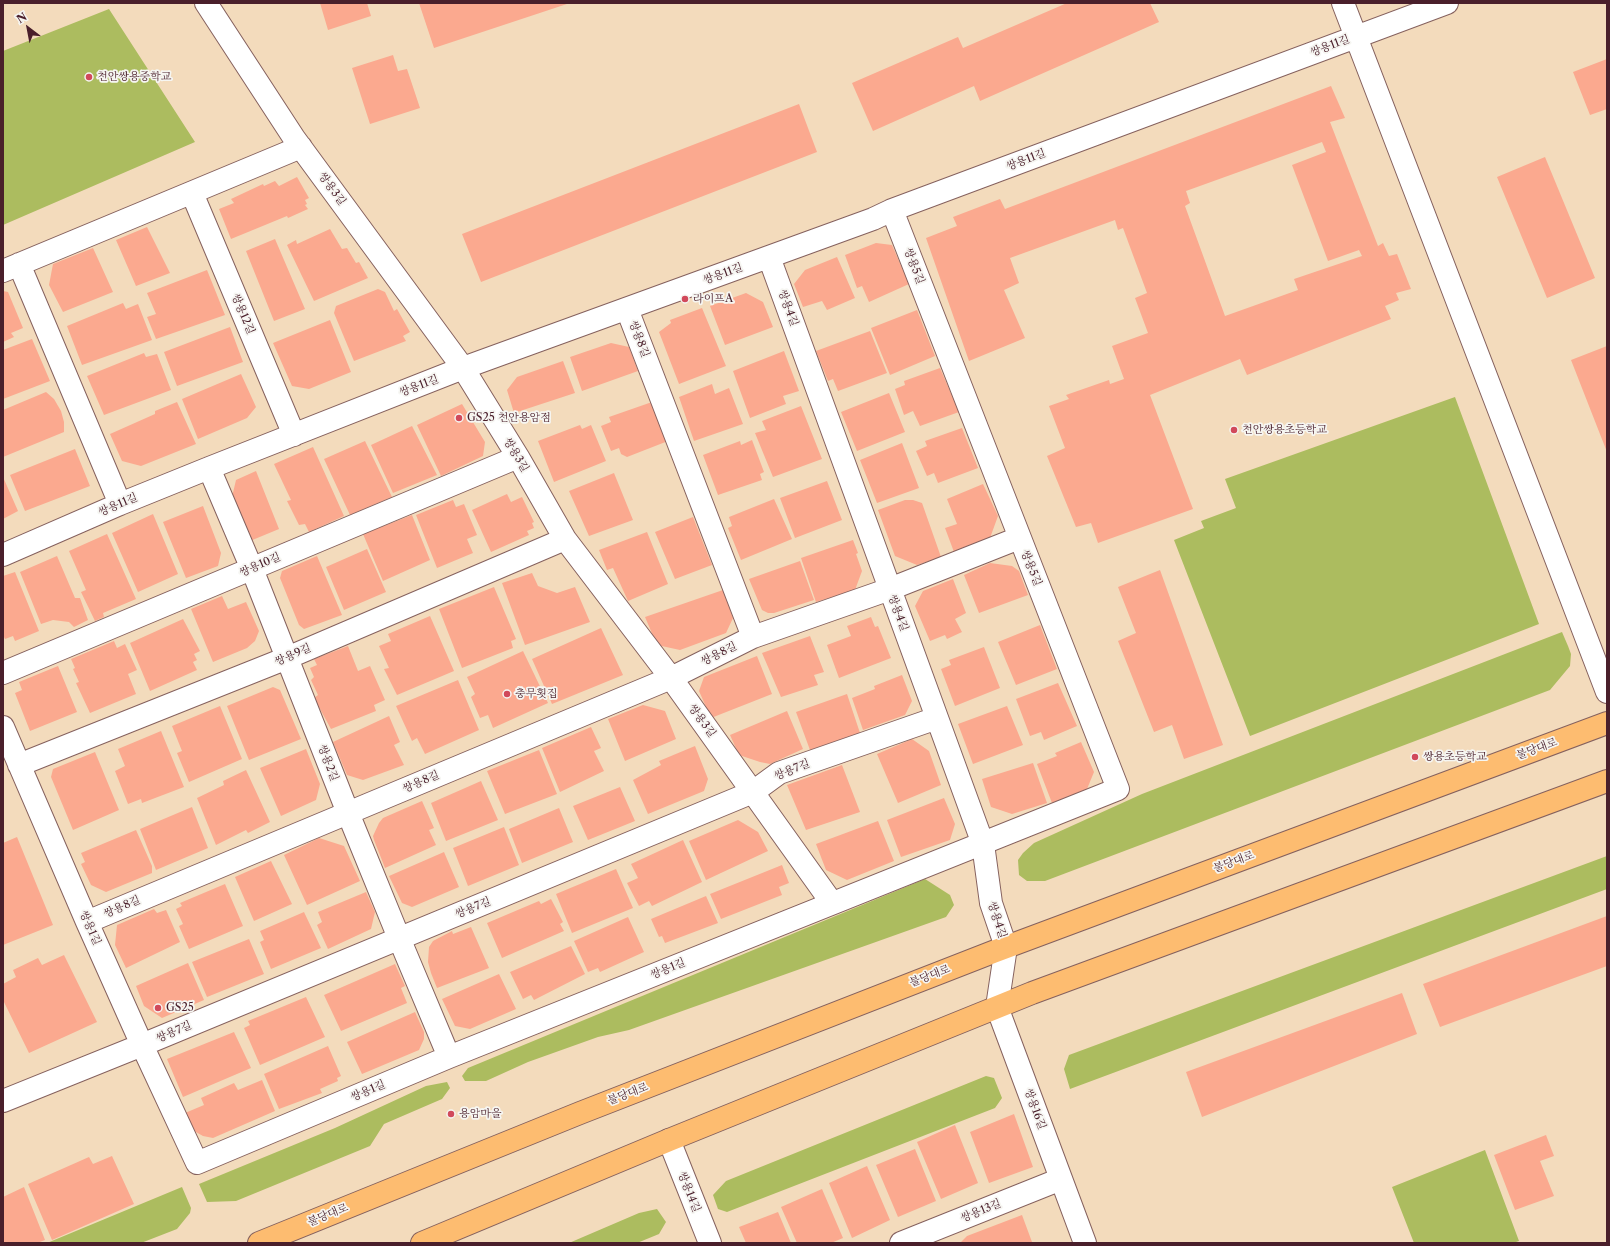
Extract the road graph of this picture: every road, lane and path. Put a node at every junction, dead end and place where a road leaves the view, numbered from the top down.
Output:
1 (206, 3) edge
2 (1343, 3) edge
3 (1447, 3) edge
4 (1356, 36) junction
5 (301, 147) junction
6 (192, 193) junction
7 (892, 210) junction
8 (769, 257) junction
9 (11, 268) edge
10 (627, 309) junction
11 (464, 368) junction
12 (294, 435) junction
13 (518, 457) junction
14 (209, 468) junction
15 (120, 504) junction
16 (1019, 538) junction
17 (565, 539) junction
18 (3, 555) edge
19 (252, 569) junction
20 (890, 589) junction
21 (753, 637) junction
22 (287, 658) junction
23 (3, 673) edge
24 (671, 678) junction
25 (1607, 692) edge
26 (938, 718) junction
27 (1607, 723) edge
28 (3, 727) edge
29 (19, 765) junction
30 (1607, 781) edge
31 (753, 792) junction
32 (348, 813) junction
33 (983, 844) junction
34 (832, 903) junction
35 (87, 922) junction
36 (399, 938) junction
37 (1006, 947) junction
38 (1002, 973) joint
39 (997, 1007) junction
40 (142, 1046) junction
41 (449, 1057) junction
42 (5, 1095) edge
43 (668, 1140) junction
44 (1061, 1180) junction
45 (908, 1242) edge
46 (259, 1243) edge
47 (422, 1243) edge
48 (710, 1243) edge
49 (1085, 1243) edge

1 - 5 street, 쌍용3길
2 - 4 street
3 - 4 street, 쌍용11길
4 - 7 street, 쌍용11길
4 - 25 street
5 - 6 street
5 - 11 street, 쌍용3길
6 - 9 street
6 - 12 street, 쌍용12길
7 - 8 street, 쌍용11길
7 - 16 street, 쌍용5길
8 - 10 street, 쌍용11길
8 - 20 street, 쌍용4길
9 - 15 street
10 - 11 street, 쌍용11길
10 - 21 street, 쌍용8길
11 - 12 street, 쌍용11길
11 - 13 street, 쌍용3길
12 - 14 street, 쌍용11길
13 - 17 street, 쌍용3길
13 - 19 street, 쌍용10길
14 - 15 street, 쌍용11길
14 - 19 street, 쌍용2길
15 - 18 street, 쌍용11길
16 - 20 street, 쌍용8길
16 - 33 street, 쌍용5길
17 - 22 street, 쌍용9길
17 - 24 street, 쌍용3길
19 - 22 street, 쌍용2길
19 - 23 street, 쌍용10길
20 - 21 street, 쌍용8길
20 - 26 street, 쌍용4길
21 - 24 street, 쌍용8길
22 - 29 street, 쌍용9길
22 - 32 street, 쌍용2길
24 - 31 street, 쌍용3길
24 - 32 street, 쌍용8길
26 - 31 street, 쌍용7길
26 - 33 street, 쌍용4길
27 - 37 main road, 불당대로
28 - 29 street, 쌍용1길
29 - 35 street, 쌍용1길
30 - 39 main road
31 - 34 street, 쌍용3길
31 - 36 street, 쌍용7길
32 - 35 street, 쌍용8길
32 - 36 street, 쌍용2길
33 - 34 street, 쌍용1길
33 - 37 street, 쌍용4길
34 - 41 street, 쌍용1길
35 - 40 street, 쌍용1길
36 - 40 street, 쌍용7길
36 - 41 street, 쌍용2길
37 - 38 street, 쌍용4길
37 - 46 main road, 불당대로
38 - 39 street, 쌍용16길
39 - 43 main road
39 - 44 street, 쌍용16길
40 - 41 street, 쌍용1길
40 - 42 street, 쌍용7길
43 - 47 main road
43 - 48 street, 쌍용14길
44 - 45 street, 쌍용13길
44 - 49 street, 쌍용16길

